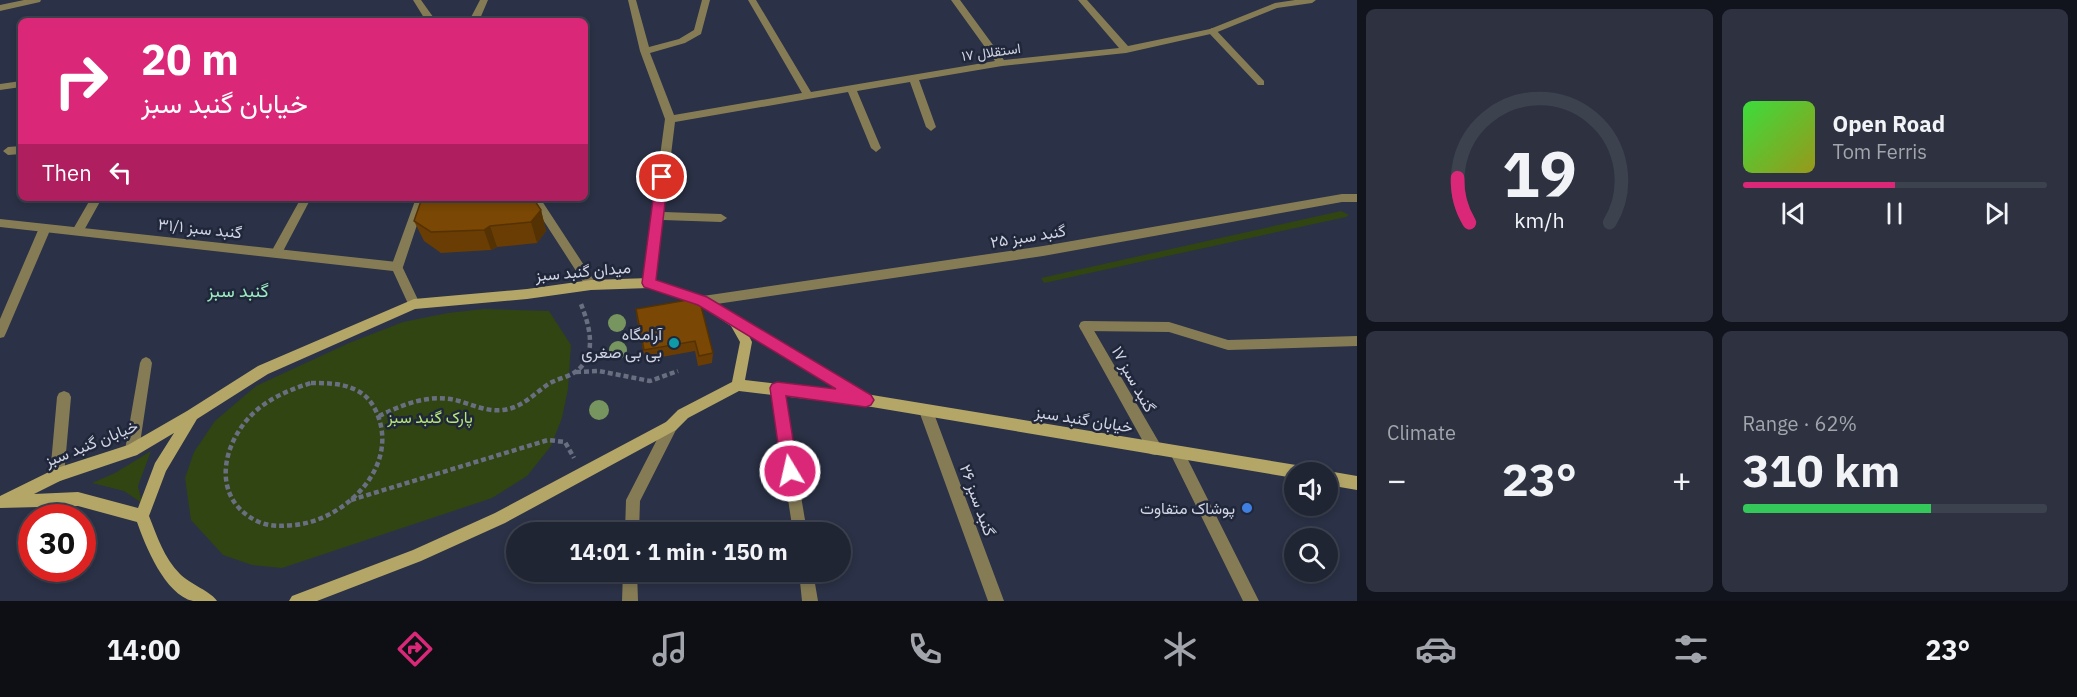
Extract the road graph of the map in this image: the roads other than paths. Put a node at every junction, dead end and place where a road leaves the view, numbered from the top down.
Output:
1 (37, 0) edge
2 (417, 0) edge
3 (484, 0) edge
4 (632, 0) edge
5 (706, 0) edge
6 (752, 0) edge
7 (955, 0) edge
8 (1082, 0) edge
9 (1312, 0) edge
10 (1272, 3) edge
11 (0, 8) edge
12 (429, 18) edge
13 (475, 18) edge
14 (1212, 31) junction
15 (1126, 50) junction
16 (645, 51) junction
17 (1002, 63) junction
18 (913, 78) junction
19 (1262, 83) dead end
20 (18, 84) edge
21 (0, 87) edge
22 (851, 88) junction
23 (809, 96) junction
24 (670, 119) junction
25 (931, 127) dead end
26 (876, 148) dead end
27 (18, 150) edge
28 (8, 151) dead end
29 (1357, 198) edge
30 (95, 201) edge
31 (304, 201) edge
32 (420, 201) edge
33 (536, 201) edge
34 (657, 216) junction
35 (722, 218) dead end
36 (0, 223) edge
37 (45, 228) junction
38 (78, 231) junction
39 (276, 254) junction
40 (397, 267) junction
41 (649, 283) junction
42 (591, 285) junction
43 (703, 301) junction
44 (414, 304) junction
45 (735, 322) junction
46 (0, 333) edge
47 (1357, 341) edge
48 (146, 363) dead end
49 (738, 385) junction
50 (777, 388) junction
51 (64, 397) dead end
52 (866, 400) junction
53 (926, 411) junction
54 (192, 415) junction
55 (671, 426) junction
56 (1155, 449) junction
57 (132, 450) junction
58 (1177, 453) junction
59 (1284, 470) edge
60 (57, 475) junction
61 (1338, 480) edge
62 (1357, 483) edge
63 (2, 502) edge
64 (142, 516) junction
65 (632, 522) edge
66 (798, 522) edge
67 (630, 582) edge
68 (807, 582) edge
69 (210, 601) edge
70 (297, 601) edge
71 (630, 601) edge
72 (810, 601) edge
73 (996, 601) edge
74 (1251, 601) edge

1 - 11 street
2 - 12 street
3 - 13 street
4 - 16 street
5 - 16 street
6 - 23 street
7 - 17 street
8 - 15 street
9 - 10 street, استقلال ۱۷
10 - 14 street, استقلال ۱۷
14 - 15 street, استقلال ۱۷
14 - 19 street
15 - 17 street, استقلال ۱۷
16 - 24 street
17 - 18 street, استقلال ۱۷
18 - 22 street, استقلال ۱۷
18 - 25 street
20 - 21 street
22 - 23 street, استقلال ۱۷
22 - 26 street
23 - 24 street, استقلال ۱۷
24 - 34 street
27 - 28 street
29 - 43 street, گنبد سبز ۲۵
30 - 38 street
31 - 39 street
32 - 40 street
33 - 42 street
34 - 35 street
34 - 41 street
36 - 37 street, گنبد سبز ۳۱/۱
37 - 38 street, گنبد سبز ۳۱/۱
37 - 46 street
38 - 39 street, گنبد سبز ۳۱/۱
39 - 40 street, گنبد سبز ۳۱/۱
40 - 44 street
41 - 42 main road, میدان گنبد سبز
41 - 43 main road, میدان گنبد سبز
42 - 44 main road, میدان گنبد سبز
43 - 45 main road, میدان گنبد سبز
44 - 54 main road, میدان گنبد سبز
45 - 49 main road
45 - 52 main road, خیابان گنبد سبز
47 - 56 street, گنبد سبز ۱۷
48 - 57 street
49 - 50 main road, خیابان گنبد سبز
49 - 55 main road
50 - 52 main road, خیابان گنبد سبز
50 - 66 street
51 - 60 street
52 - 53 main road, خیابان گنبد سبز
53 - 56 main road, خیابان گنبد سبز
53 - 73 street, گنبد سبز ۲۶
54 - 57 main road, خیابان گنبد سبز
54 - 64 main road, میدان گنبد سبز
55 - 65 street
55 - 70 main road
56 - 58 main road, خیابان گنبد سبز
57 - 60 main road, خیابان گنبد سبز
58 - 59 main road, خیابان گنبد سبز
58 - 74 street
60 - 63 main road, خیابان گنبد سبز
61 - 62 main road
63 - 64 main road, خیابان گنبد سبز
64 - 69 main road
67 - 71 street
68 - 72 street

